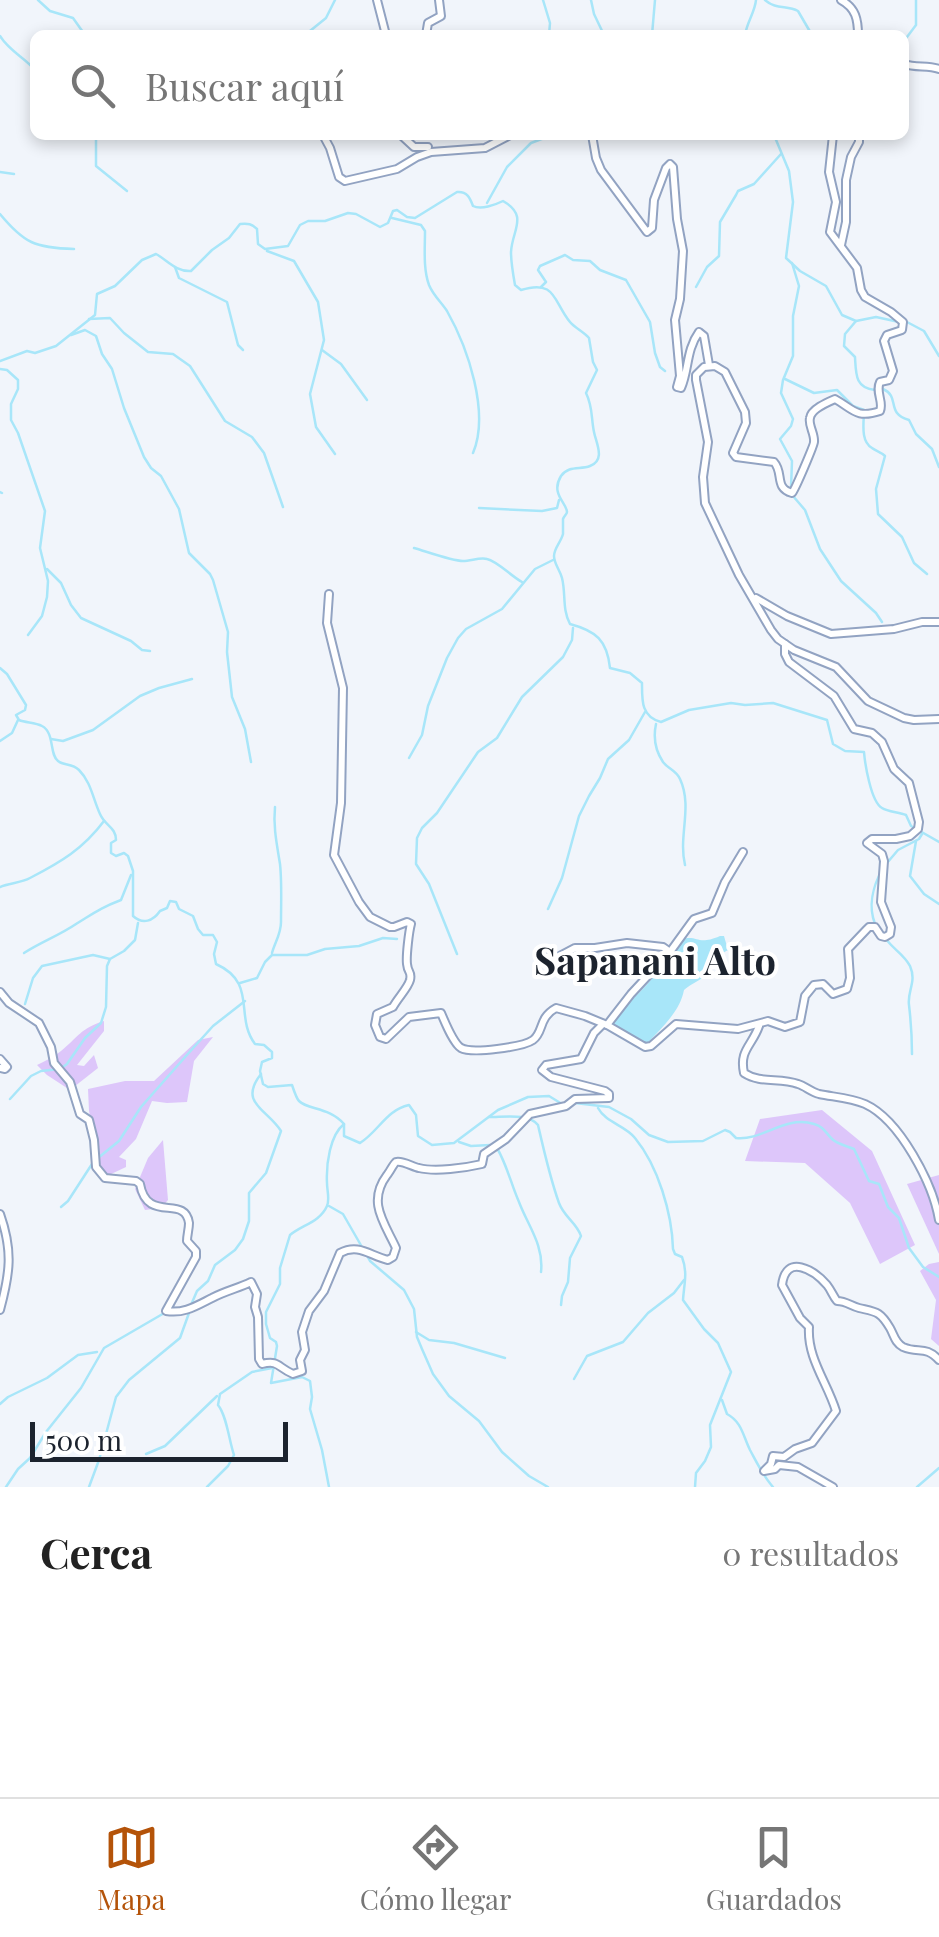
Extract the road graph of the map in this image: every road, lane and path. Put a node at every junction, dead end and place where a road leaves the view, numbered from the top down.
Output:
1 (378, 0) edge
2 (439, 0) edge
3 (842, 0) edge
4 (385, 30) edge
5 (427, 30) edge
6 (858, 30) edge
7 (909, 66) edge
8 (939, 70) edge
9 (325, 140) edge
10 (406, 140) edge
11 (427, 140) edge
12 (500, 140) edge
13 (593, 140) edge
14 (832, 140) edge
15 (858, 140) edge
16 (429, 150) junction
17 (840, 246) junction
18 (708, 366) junction
19 (329, 594) dead end
20 (751, 594) junction
21 (939, 622) edge
22 (785, 644) junction
23 (939, 719) edge
24 (744, 852) dead end
25 (670, 952) junction
26 (544, 957) dead end
27 (0, 992) edge
28 (605, 1024) junction
29 (759, 1024) junction
30 (0, 1059) edge
31 (0, 1068) edge
32 (0, 1214) edge
33 (939, 1220) edge
34 (0, 1310) edge
35 (939, 1360) edge
36 (834, 1487) edge

1 - 4 street
2 - 5 street
3 - 6 street
7 - 8 street
9 - 16 street
10 - 16 street
11 - 16 street
12 - 16 street
13 - 18 street
14 - 17 street
15 - 17 street
17 - 18 street
18 - 20 street
19 - 28 street
20 - 21 street
20 - 22 street
22 - 23 street
22 - 29 street
24 - 25 street
25 - 26 street
25 - 28 street
27 - 28 street
28 - 29 street
29 - 33 street
30 - 31 street
32 - 34 street
35 - 36 street

